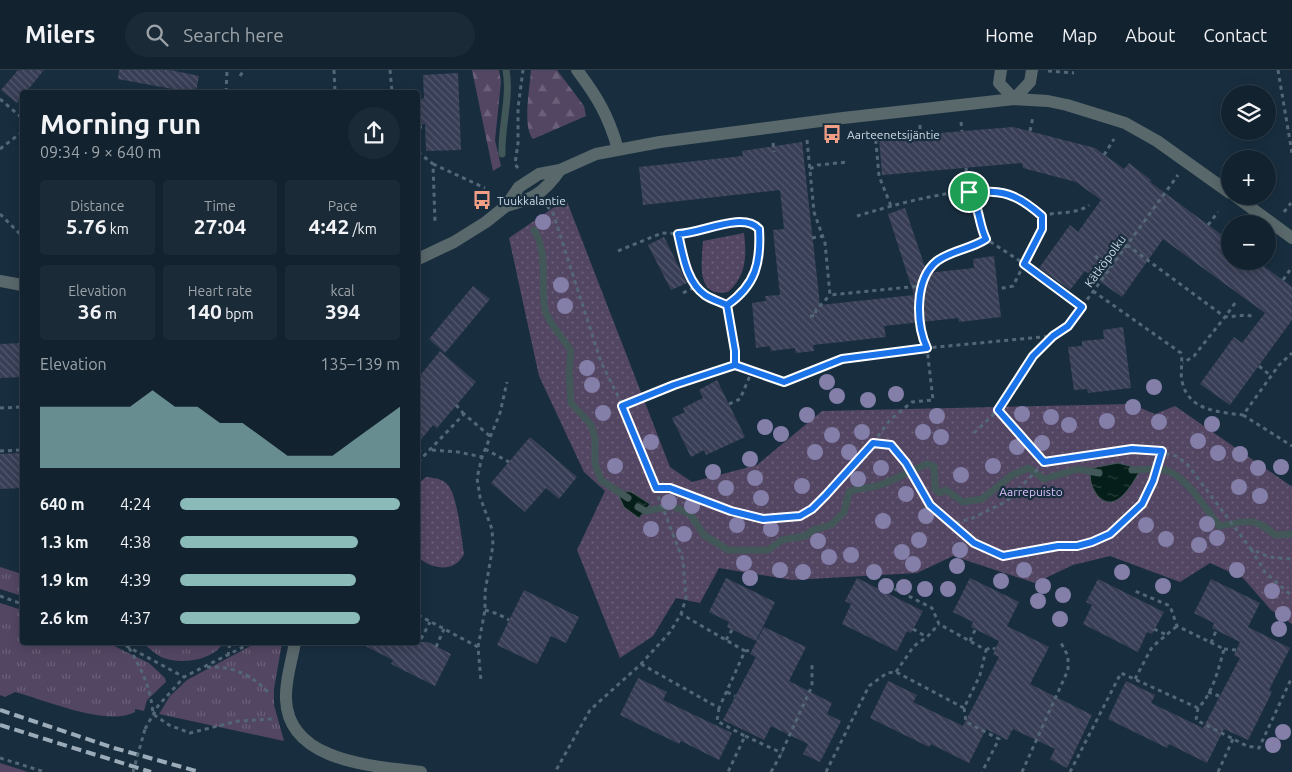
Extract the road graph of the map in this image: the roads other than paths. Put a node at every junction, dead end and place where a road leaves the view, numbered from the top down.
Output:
1 (577, 70) edge
2 (1001, 70) edge
3 (1032, 70) edge
4 (1014, 99) junction
5 (618, 149) junction
6 (1221, 187) edge
7 (1246, 205) edge
8 (1292, 238) edge
9 (420, 258) edge
10 (0, 281) edge
11 (20, 285) edge
12 (294, 645) edge
13 (422, 772) edge

1 - 5 street
2 - 4 street
3 - 4 street
4 - 5 street
4 - 6 street
5 - 9 street
7 - 8 street
10 - 11 street
12 - 13 street

